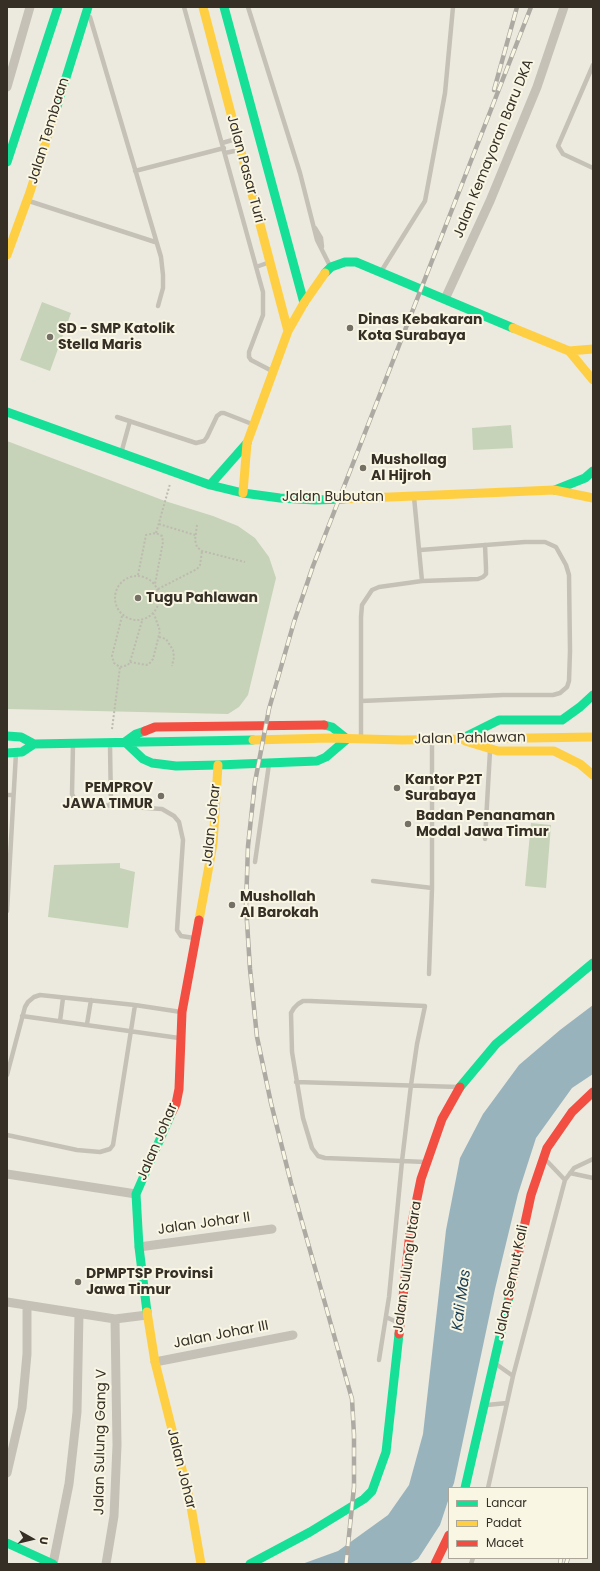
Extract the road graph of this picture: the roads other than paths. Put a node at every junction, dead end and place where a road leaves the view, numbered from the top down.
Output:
1 (30, 7) edge
2 (58, 7) edge
3 (184, 7) edge
4 (203, 7) edge
5 (224, 7) edge
6 (248, 7) edge
7 (453, 7) edge
8 (564, 7) edge
9 (87, 8) edge
10 (593, 66) edge
11 (244, 82) junction
12 (7, 87) edge
13 (231, 117) junction
14 (237, 138) junction
15 (224, 148) junction
16 (240, 149) junction
17 (9, 151) edge
18 (7, 162) edge
19 (593, 168) edge
20 (135, 171) junction
21 (27, 201) junction
22 (155, 242) junction
23 (7, 255) edge
24 (270, 262) junction
25 (256, 267) junction
26 (331, 267) junction
27 (381, 272) junction
28 (445, 299) junction
29 (304, 303) junction
30 (158, 306) dead end
31 (288, 331) junction
32 (593, 349) edge
33 (569, 351) junction
34 (273, 371) junction
35 (593, 380) edge
36 (7, 412) edge
37 (117, 417) dead end
38 (130, 421) junction
39 (254, 425) junction
40 (247, 443) junction
41 (121, 452) junction
42 (593, 471) edge
43 (210, 484) junction
44 (554, 490) junction
45 (243, 493) junction
46 (414, 496) junction
47 (593, 498) edge
48 (485, 545) junction
49 (420, 550) junction
50 (422, 581) junction
51 (593, 695) edge
52 (361, 701) junction
53 (7, 736) edge
54 (593, 737) edge
55 (347, 739) junction
56 (361, 740) junction
57 (432, 740) junction
58 (459, 740) junction
59 (125, 742) junction
60 (73, 743) junction
61 (110, 743) junction
62 (34, 744) junction
63 (490, 749) junction
64 (12, 753) edge
65 (269, 762) junction
66 (218, 765) junction
67 (593, 775) edge
68 (7, 795) edge
69 (13, 795) junction
70 (110, 806) junction
71 (486, 839) dead end
72 (255, 862) dead end
73 (373, 881) dead end
74 (432, 888) junction
75 (7, 911) edge
76 (195, 939) junction
77 (593, 963) edge
78 (429, 974) dead end
79 (63, 998) junction
80 (91, 1000) junction
81 (135, 1005) junction
82 (182, 1012) junction
83 (22, 1016) junction
84 (60, 1021) junction
85 (87, 1024) junction
86 (131, 1031) junction
87 (181, 1038) junction
88 (7, 1075) edge
89 (296, 1082) junction
90 (411, 1085) junction
91 (460, 1087) junction
92 (593, 1092) edge
93 (7, 1135) edge
94 (544, 1158) junction
95 (593, 1159) edge
96 (402, 1161) junction
97 (426, 1162) junction
98 (570, 1173) junction
99 (7, 1174) edge
100 (593, 1178) edge
101 (564, 1180) junction
102 (136, 1194) junction
103 (272, 1229) dead end
104 (139, 1247) junction
105 (389, 1297) junction
106 (402, 1299) junction
107 (7, 1302) edge
108 (27, 1306) junction
109 (80, 1314) junction
110 (147, 1315) junction
111 (386, 1318) junction
112 (115, 1319) junction
113 (399, 1324) junction
114 (293, 1335) dead end
115 (379, 1360) dead end
116 (155, 1362) junction
117 (495, 1362) junction
118 (513, 1376) junction
119 (507, 1403) junction
120 (484, 1405) junction
121 (7, 1474) edge
122 (465, 1487) edge
123 (488, 1487) edge
124 (448, 1537) edge
125 (7, 1543) edge
126 (53, 1564) edge
127 (106, 1564) edge
128 (201, 1564) edge
129 (250, 1564) edge
130 (435, 1564) edge

1 - 12 street
2 - 17 street, Jalan Tembaan
3 - 15 lane
4 - 13 street, Jalan Pasar Turi
5 - 11 street, Jalan Pasar Turi
6 - 26 lane
7 - 27 lane
8 - 28 street, Jalan Kemayoran Baru DKA
9 - 20 lane
9 - 21 street, Jalan Tembaan
10 - 19 lane
11 - 13 street
11 - 29 street, Jalan Pasar Turi
13 - 14 street, Jalan Pasar Turi
14 - 15 lane
14 - 16 street, Jalan Pasar Turi
15 - 16 lane
15 - 20 lane
15 - 25 lane
16 - 24 street, Jalan Pasar Turi
17 - 18 street, Jalan Tembaan
20 - 22 lane
21 - 22 lane
21 - 23 street, Jalan Tembaan
22 - 30 lane
24 - 25 lane
24 - 31 street, Jalan Pasar Turi
25 - 34 lane
26 - 27 street
26 - 29 street
27 - 28 street
28 - 33 street
29 - 31 street
31 - 34 street
32 - 33 street
33 - 35 street
34 - 39 street
36 - 41 street, Jalan Bubutan
37 - 38 lane
38 - 39 lane
38 - 41 lane
39 - 40 street
40 - 43 street
40 - 45 street
41 - 43 street, Jalan Bubutan
42 - 44 street
43 - 45 street, Jalan Bubutan
44 - 46 street, Jalan Bubutan
44 - 47 street
45 - 46 street, Jalan Bubutan
46 - 49 lane
48 - 49 lane
48 - 50 lane
48 - 52 lane
49 - 50 lane
50 - 52 lane
51 - 58 street
52 - 56 lane
53 - 62 street, Jalan Pahlawan
54 - 58 street, Jalan Pahlawan
55 - 56 street, Jalan Pahlawan
55 - 59 street, Jalan Pahlawan
55 - 59 street, Jalan Pahlawan
55 - 65 street
56 - 57 street, Jalan Pahlawan
57 - 58 street, Jalan Pahlawan
57 - 74 lane
58 - 63 street
59 - 61 street, Jalan Pahlawan
59 - 66 street
60 - 61 street, Jalan Pahlawan
60 - 62 street, Jalan Pahlawan
60 - 70 lane
61 - 70 lane
62 - 64 street
63 - 67 street
63 - 71 lane
64 - 69 lane
65 - 66 street
65 - 72 lane
66 - 76 street, Jalan Johar
68 - 69 lane
69 - 75 lane
70 - 76 lane
73 - 74 lane
74 - 78 lane
76 - 82 street, Jalan Johar
77 - 91 street, Jalan Sulung Utara
79 - 80 lane
79 - 83 lane
79 - 84 lane
80 - 81 lane
80 - 85 lane
81 - 82 lane
81 - 86 lane
82 - 87 street, Jalan Johar
83 - 84 lane
83 - 88 lane
84 - 85 lane
85 - 86 lane
86 - 87 lane
86 - 93 lane
87 - 102 street, Jalan Johar
89 - 90 lane
89 - 90 lane
89 - 96 lane
90 - 91 lane
90 - 96 lane
91 - 97 street, Jalan Sulung Utara
92 - 94 street, Jalan Semut Kali
94 - 101 lane
94 - 117 street, Jalan Semut Kali
95 - 98 lane
96 - 97 lane
96 - 105 lane
97 - 106 street, Jalan Sulung Utara
98 - 100 lane
98 - 101 lane
99 - 102 street
101 - 118 lane
102 - 104 street, Jalan Johar
103 - 104 street, Jalan Johar II
104 - 110 street, Jalan Johar
105 - 106 lane
105 - 111 lane
106 - 113 street, Jalan Sulung Utara
107 - 108 street
108 - 109 street
108 - 121 street
109 - 112 street
109 - 126 street
110 - 112 street
110 - 116 street, Jalan Johar
111 - 113 lane
111 - 115 lane
112 - 127 street, Jalan Sulung Gang V
113 - 129 street, Jalan Sulung Utara
114 - 116 street, Jalan Johar III
116 - 128 street, Jalan Johar
117 - 118 lane
117 - 120 street, Jalan Semut Kali
118 - 119 lane
119 - 120 lane
119 - 123 lane
120 - 122 street, Jalan Semut Kali
124 - 130 street
125 - 126 street

